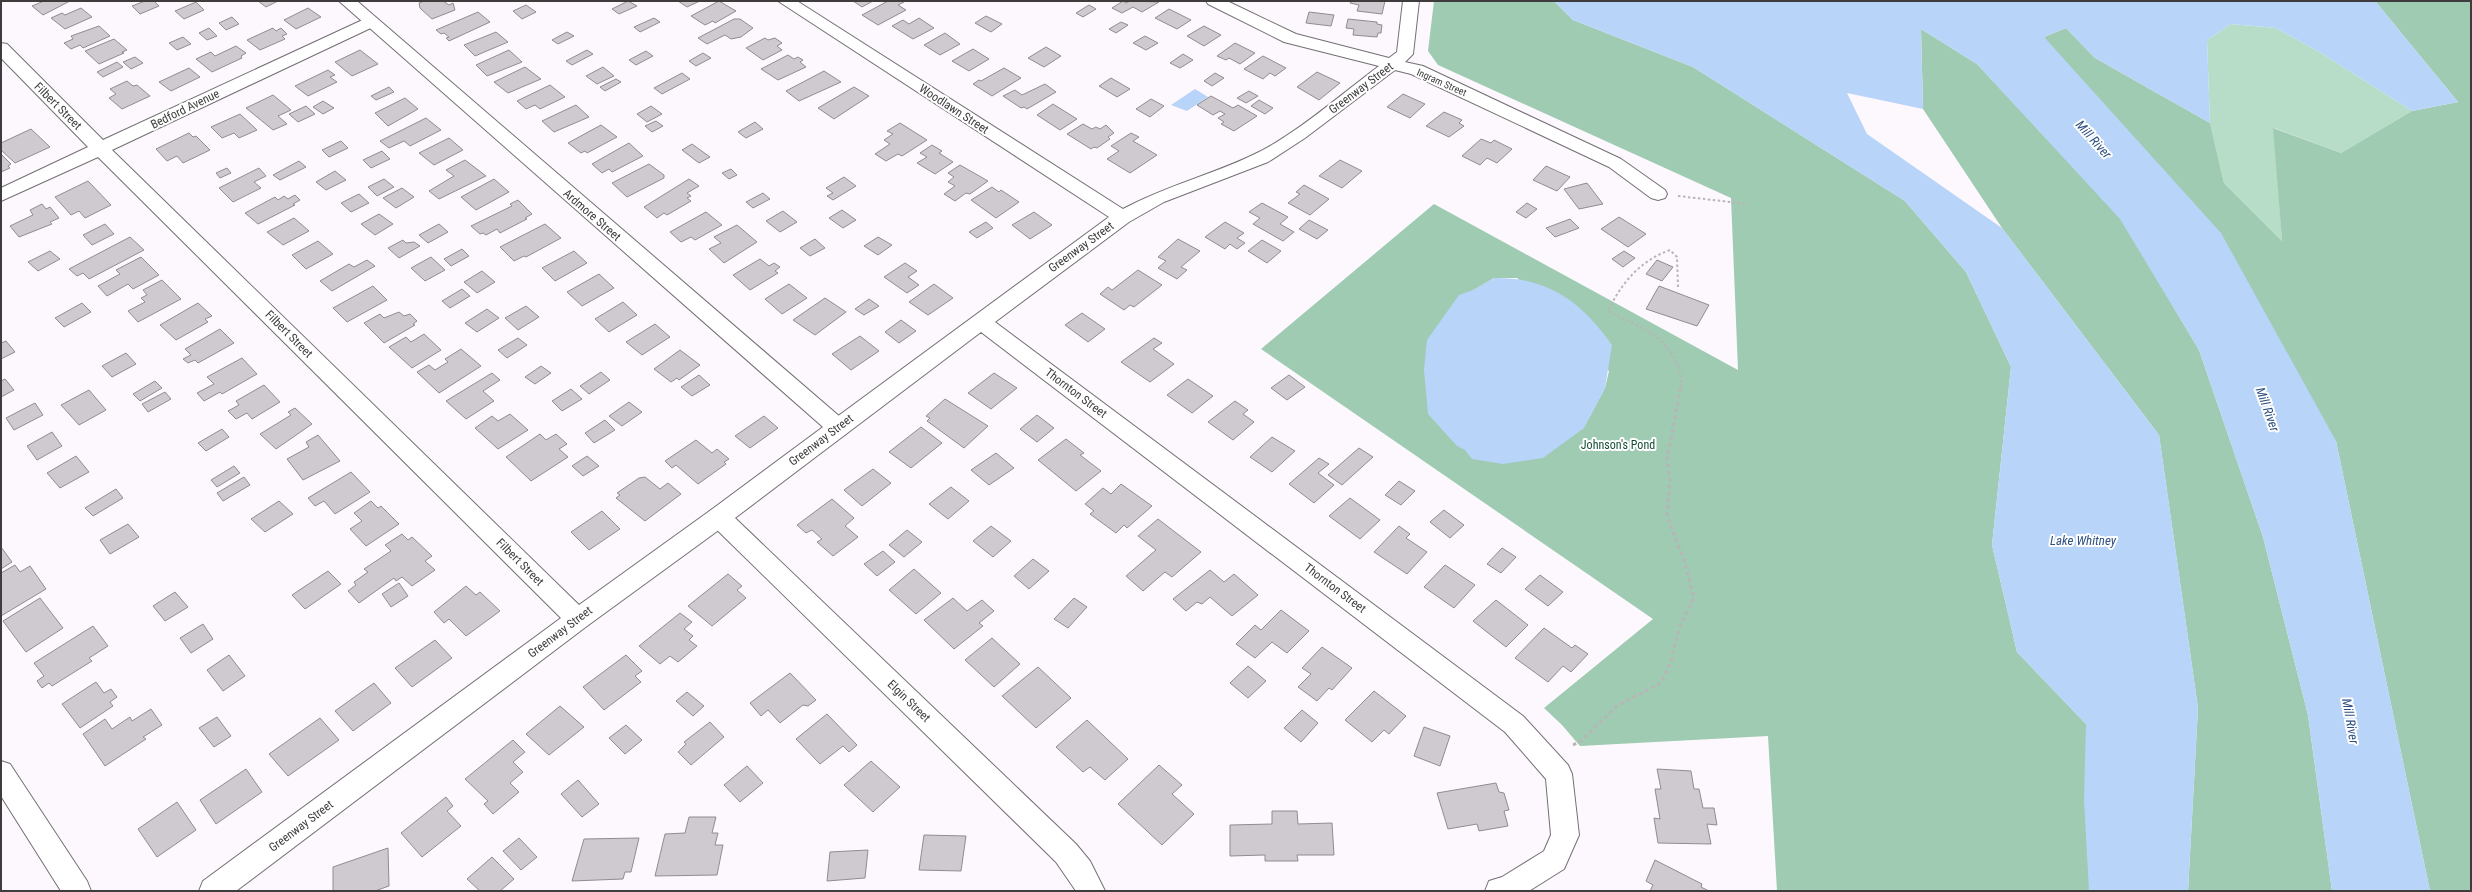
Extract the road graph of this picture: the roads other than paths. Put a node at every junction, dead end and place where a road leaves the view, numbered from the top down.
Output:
1 (347, 1) edge
2 (786, 1) edge
3 (1214, 1) edge
4 (1411, 1) edge
5 (369, 22) junction
6 (1, 48) edge
7 (1394, 64) junction
8 (101, 149) junction
9 (1658, 194) road end
10 (1, 195) edge
11 (1122, 217) junction
12 (980, 321) junction
13 (838, 428) junction
14 (719, 517) junction
15 (578, 619) junction
16 (1, 773) edge
17 (77, 891) edge
18 (213, 891) edge
19 (1091, 891) edge
20 (1498, 891) edge

1 - 5 street, Ardmore Street
2 - 11 street, Woodlawn Street
3 - 7 street, Ingram Street
4 - 7 street, Greenway Street
5 - 8 street, Bedford Avenue
5 - 13 street, Ardmore Street
6 - 8 street, Filbert Street
7 - 9 street, Ingram Street
7 - 11 street, Greenway Street
8 - 10 street, Bedford Avenue
8 - 15 street, Filbert Street
11 - 12 street, Greenway Street
12 - 13 street, Greenway Street
12 - 20 street, Thornton Street
13 - 14 street, Greenway Street
14 - 15 street, Greenway Street
14 - 19 street, Elgin Street
15 - 18 street, Greenway Street
16 - 17 street

